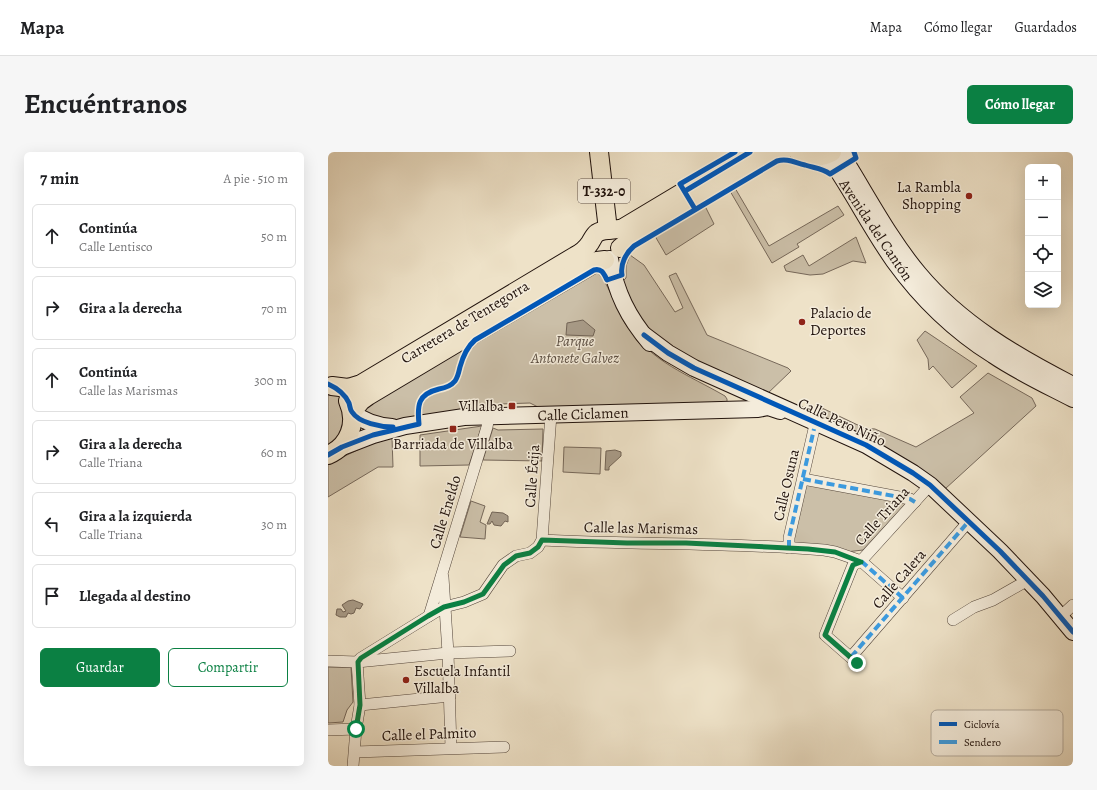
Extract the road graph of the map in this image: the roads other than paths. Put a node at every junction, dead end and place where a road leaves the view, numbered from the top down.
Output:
1 (599, 152) edge
2 (750, 152) edge
3 (783, 152) edge
4 (845, 152) edge
5 (808, 153) edge
6 (608, 230) junction
7 (592, 240) junction
8 (612, 256) junction
9 (644, 335) junction
10 (329, 384) edge
11 (1073, 385) edge
12 (728, 393) junction
13 (1073, 399) edge
14 (762, 409) junction
15 (726, 410) junction
16 (352, 412) junction
17 (551, 414) junction
18 (489, 416) junction
19 (405, 426) junction
20 (818, 427) junction
21 (335, 451) edge
22 (803, 479) junction
23 (930, 485) junction
24 (915, 502) junction
25 (969, 521) junction
26 (542, 540) junction
27 (789, 548) junction
28 (861, 562) junction
29 (443, 569) junction
30 (1028, 580) junction
31 (903, 598) junction
32 (1073, 605) edge
33 (444, 607) junction
34 (428, 616) junction
35 (1060, 617) junction
36 (954, 620) dead end
37 (1073, 632) edge
38 (510, 652) dead end
39 (448, 653) junction
40 (854, 660) joint
41 (328, 661) edge
42 (358, 662) junction
43 (450, 696) junction
44 (360, 705) junction
45 (356, 729) junction
46 (328, 730) edge
47 (504, 747) dead end
48 (451, 748) junction
49 (355, 752) junction
50 (353, 766) edge

1 - 6 main road, T-332-0
2 - 6 main road
3 - 8 main road, Carretera de Tentegorra
4 - 11 street, Avenida del Cantón
5 - 13 street, Avenida del Cantón
6 - 7 main road
6 - 8 main road
7 - 8 main road
7 - 10 main road, Carretera de Tentegorra
8 - 9 street, Calle Pero Niño
8 - 16 main road, Carretera de Tentegorra
9 - 12 street, Calle Pero Niño
9 - 20 street, Calle Pero Niño
10 - 16 main road
12 - 14 street, Calle Pero Niño
12 - 15 street
14 - 15 street, Calle Ciclamen
14 - 20 street
15 - 17 street, Calle Ciclamen
16 - 19 street, Calle Ciclamen
16 - 21 main road
17 - 18 street, Calle Ciclamen
17 - 26 street, Calle Écija
18 - 19 street, Calle Ciclamen
18 - 29 street, Calle Eneldo
19 - 21 street, Calle Ciclamen
20 - 22 street, Calle Osuna
20 - 23 street, Calle Pero Niño
22 - 24 street
22 - 27 street, Calle Osuna
23 - 24 street, Calle Triana
23 - 25 street, Calle Pero Niño
24 - 28 street, Calle Triana
25 - 30 street, Calle Pero Niño
25 - 31 street, Calle Calera
26 - 27 street, Calle las Marismas
26 - 33 street
27 - 28 street, Calle las Marismas
28 - 31 street, Calle las Marismas
28 - 40 street, Calle Triana
29 - 33 street
29 - 34 street, Calle Eneldo
30 - 35 street, Calle Pero Niño
30 - 36 street
31 - 40 street, Calle Calera
32 - 35 street
33 - 34 street
33 - 39 street
34 - 42 street
35 - 37 street, Calle Pero Niño
38 - 39 street
39 - 42 street
39 - 43 street
41 - 42 street
42 - 44 street
43 - 44 street
43 - 48 street
44 - 45 street
45 - 46 street
45 - 49 street
47 - 48 street, Calle el Palmito
48 - 49 street, Calle el Palmito
49 - 50 street

